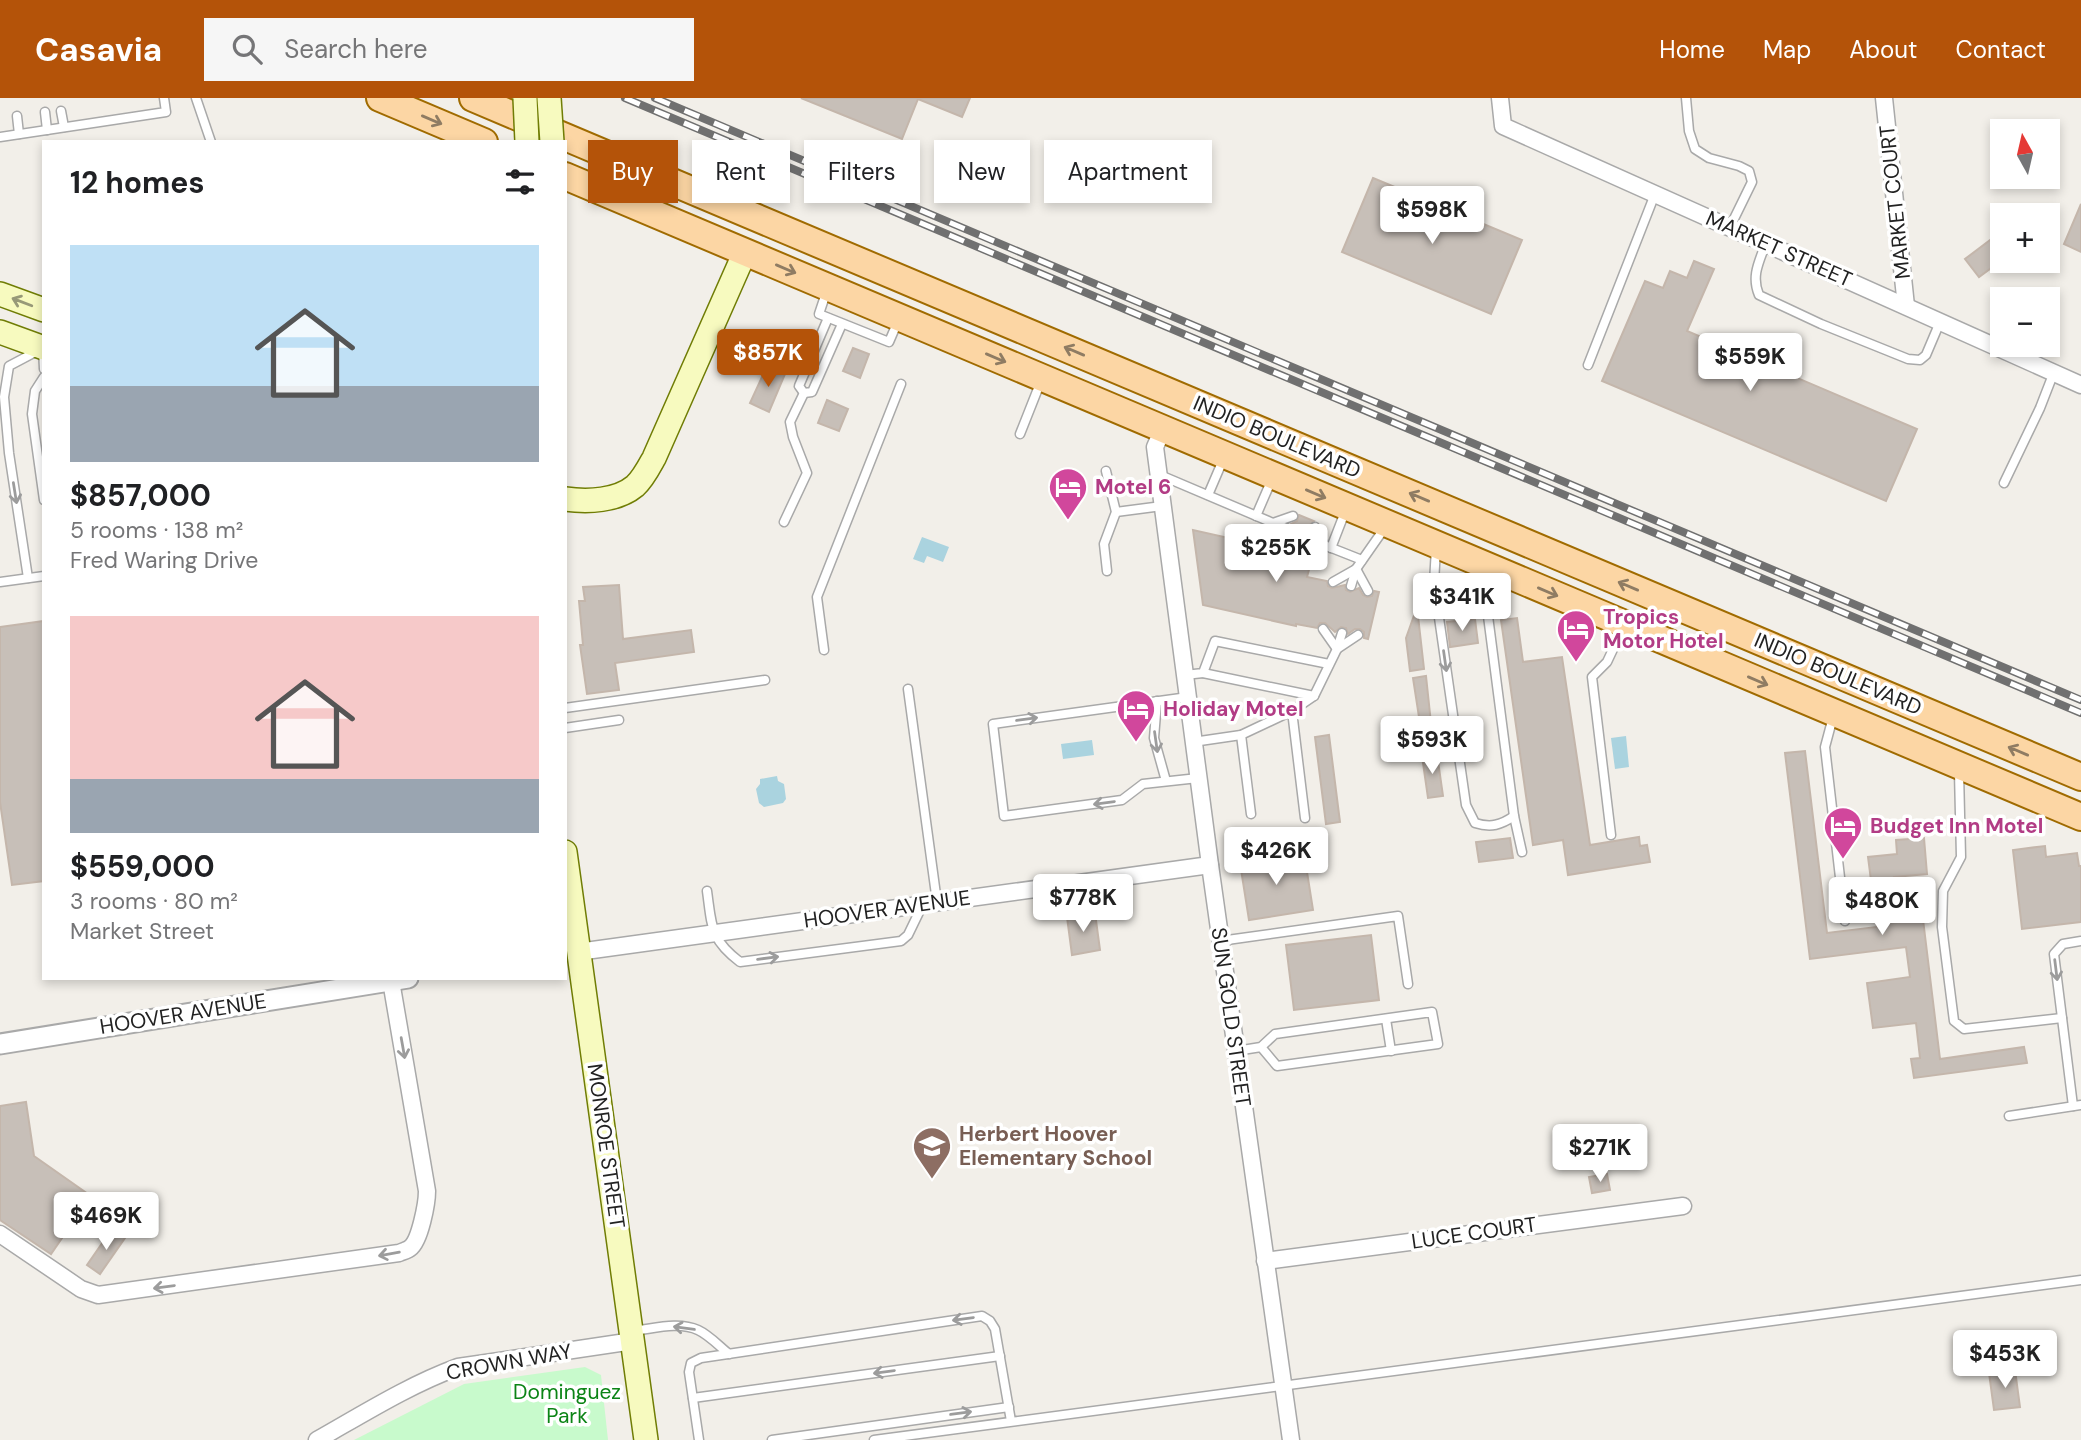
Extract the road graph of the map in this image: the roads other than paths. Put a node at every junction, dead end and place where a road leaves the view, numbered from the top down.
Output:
1 (164, 98) edge
2 (196, 98) edge
3 (380, 98) edge
4 (472, 98) edge
5 (525, 98) edge
6 (549, 98) edge
7 (1500, 98) edge
8 (1686, 98) edge
9 (1884, 98) edge
10 (61, 111) dead end
11 (44, 112) dead end
12 (17, 116) dead end
13 (64, 127) junction
14 (47, 130) junction
15 (19, 134) junction
16 (0, 137) edge
17 (470, 139) edge
18 (210, 140) edge
19 (527, 140) edge
20 (552, 140) edge
21 (571, 179) edge
22 (692, 191) edge
23 (1655, 194) junction
24 (713, 203) edge
25 (715, 203) edge
26 (721, 203) edge
27 (1730, 228) junction
28 (1766, 243) junction
29 (746, 252) junction
30 (828, 287) junction
31 (930, 291) junction
32 (0, 294) edge
33 (1906, 306) junction
34 (42, 309) edge
35 (899, 317) junction
36 (828, 318) junction
37 (1940, 322) junction
38 (842, 324) junction
39 (0, 332) edge
40 (42, 353) edge
41 (42, 353) edge
42 (1588, 365) dead end
43 (1123, 372) junction
44 (2054, 372) junction
45 (1042, 378) junction
46 (42, 380) edge
47 (901, 384) dead end
48 (2081, 385) edge
49 (804, 393) junction
50 (1163, 429) junction
51 (1020, 434) dead end
52 (1225, 456) junction
53 (1340, 464) junction
54 (1106, 471) dead end
55 (1158, 475) junction
56 (1273, 476) junction
57 (2004, 483) dead end
58 (42, 486) edge
59 (1208, 495) junction
60 (567, 499) edge
61 (1162, 506) junction
62 (1347, 507) junction
63 (1116, 512) junction
64 (1256, 516) junction
65 (1293, 516) dead end
66 (784, 522) dead end
67 (1273, 523) junction
68 (1387, 524) junction
69 (1315, 527) dead end
70 (1286, 528) dead end
71 (1309, 539) dead end
72 (1282, 543) dead end
73 (1436, 545) junction
74 (1328, 547) junction
75 (1304, 552) dead end
76 (1362, 560) junction
77 (1491, 568) junction
78 (1356, 569) junction
79 (1107, 572) dead end
80 (42, 576) edge
81 (28, 578) junction
82 (0, 582) edge
83 (1332, 582) dead end
84 (1351, 586) dead end
85 (1368, 591) dead end
86 (1625, 625) junction
87 (1322, 629) dead end
88 (1342, 633) dead end
89 (1358, 635) dead end
90 (1337, 649) junction
91 (824, 650) dead end
92 (1329, 664) junction
93 (1203, 673) junction
94 (1185, 675) junction
95 (765, 680) dead end
96 (908, 689) dead end
97 (1314, 696) junction
98 (1188, 697) junction
99 (1157, 701) junction
100 (567, 708) edge
101 (1292, 711) junction
102 (1834, 713) junction
103 (619, 720) dead end
104 (567, 727) edge
105 (1241, 735) junction
106 (1194, 742) junction
107 (1959, 766) junction
108 (2081, 777) edge
109 (1198, 778) junction
110 (1166, 781) junction
111 (1251, 814) dead end
112 (1514, 816) junction
113 (2081, 817) edge
114 (1305, 818) dead end
115 (1611, 835) dead end
116 (1522, 852) dead end
117 (1210, 865) junction
118 (567, 881) edge
119 (707, 891) dead end
120 (930, 903) junction
121 (1845, 921) dead end
122 (713, 933) junction
123 (1220, 941) junction
124 (2081, 941) edge
125 (572, 953) edge
126 (400, 980) edge
127 (342, 983) edge
128 (1408, 984) dead end
129 (2062, 1018) junction
130 (1386, 1019) junction
131 (0, 1044) edge
132 (1261, 1047) junction
133 (1236, 1051) junction
134 (1391, 1051) junction
135 (2077, 1105) edge
136 (2009, 1115) dead end
137 (1683, 1206) dead end
138 (0, 1234) edge
139 (1265, 1261) junction
140 (2081, 1280) edge
141 (632, 1336) junction
142 (729, 1354) junction
143 (1000, 1356) junction
144 (1283, 1385) junction
145 (693, 1398) junction
146 (1009, 1407) junction
147 (1011, 1422) junction
148 (317, 1440) edge
149 (646, 1440) edge
150 (699, 1440) edge
151 (772, 1440) edge
152 (874, 1440) edge
153 (1291, 1440) edge

1 - 13 lane
2 - 18 lane
3 -> 17 main road
4 - 22 main road, INDIO BOULEVARD
5 - 19 main road, bridge
6 - 20 main road, bridge
7 - 23 street, MARKET STREET
8 - 27 lane
9 - 33 street, MARKET COURT
10 - 13 lane
11 - 14 lane
12 - 15 lane
13 - 14 lane
14 - 15 lane
15 - 16 lane
21 - 24 main road
21 - 29 main road, INDIO BOULEVARD
23 - 27 street, MARKET STREET
23 - 42 lane
25 - 29 main road
26 - 31 main road, INDIO BOULEVARD
27 - 28 street, MARKET STREET
28 - 33 street, MARKET STREET
28 - 37 lane
29 -> 30 main road, INDIO BOULEVARD
29 - 31 main road
29 - 60 main road
30 - 35 main road, INDIO BOULEVARD
30 - 36 lane
43 -> 31 main road, INDIO BOULEVARD
34 -> 32 main road
33 - 37 street, MARKET STREET
35 - 38 lane
35 -> 45 main road, INDIO BOULEVARD
36 - 38 lane
36 - 49 lane
37 - 44 street, MARKET STREET
38 - 49 lane
39 - 40 main road
41 -> 81 lane
43 - 50 main road
43 - 53 main road, INDIO BOULEVARD
44 - 48 street, MARKET STREET
44 - 57 lane
45 - 50 main road, INDIO BOULEVARD
45 - 51 lane
46 - 58 lane
47 - 91 lane
49 - 66 lane
50 - 52 main road, INDIO BOULEVARD
50 - 53 main road
50 - 55 street, SUN GOLD STREET
52 - 56 main road, INDIO BOULEVARD
52 - 59 lane
108 -> 53 main road, INDIO BOULEVARD
54 - 63 lane
55 - 59 lane
55 - 61 street, SUN GOLD STREET
56 -> 62 main road, INDIO BOULEVARD
56 - 64 lane
59 - 64 lane
61 - 63 lane
61 - 94 street, SUN GOLD STREET
62 - 68 main road, INDIO BOULEVARD
62 - 74 lane
63 - 79 lane
64 - 67 lane
65 - 67 lane
67 - 70 lane
67 - 72 lane
68 - 73 main road, INDIO BOULEVARD
68 - 76 lane
69 - 74 lane
71 - 74 lane
73 - 77 main road, INDIO BOULEVARD
73 -> 112 lane
74 - 75 lane
74 - 76 lane
76 - 78 lane
77 -> 86 main road, INDIO BOULEVARD
77 - 112 lane
78 - 83 lane
78 - 84 lane
78 - 85 lane
80 - 81 lane
81 - 82 lane
86 -> 102 main road, INDIO BOULEVARD
86 - 115 lane
87 - 90 lane
88 - 90 lane
89 - 90 lane
90 - 92 lane
92 - 93 lane
92 - 97 lane
93 - 94 lane
93 - 97 lane
94 - 98 street, SUN GOLD STREET
95 - 100 lane
96 - 120 lane
97 - 101 lane
98 - 99 lane
98 - 106 street, SUN GOLD STREET
99 -> 110 lane
110 -> 99 lane
101 - 105 lane
101 - 114 lane
102 - 107 main road, INDIO BOULEVARD
102 - 121 lane
103 - 104 lane
105 - 106 lane
105 - 111 lane
106 - 109 street, SUN GOLD STREET
107 - 113 main road, INDIO BOULEVARD
107 - 129 lane
109 - 110 lane
109 - 117 street, SUN GOLD STREET
112 - 116 lane
117 - 120 street, HOOVER AVENUE
117 - 123 street, SUN GOLD STREET
118 - 125 main road, MONROE STREET
119 - 122 lane
120 - 122 street, HOOVER AVENUE
122 -> 120 lane
122 - 125 street, HOOVER AVENUE
123 - 128 lane
123 - 133 street, SUN GOLD STREET
124 -> 129 lane
125 - 141 main road, MONROE STREET
126 - 127 street, HOOVER AVENUE
126 -> 138 street
127 - 131 street, HOOVER AVENUE
129 - 135 lane
130 - 132 lane
130 - 134 lane
130 - 134 lane
132 - 133 lane
132 - 134 lane
133 - 139 street, SUN GOLD STREET
135 - 136 lane
137 - 139 street, LUCE COURT
139 - 144 street, SUN GOLD STREET
140 - 144 lane
142 -> 141 lane
141 - 148 street, CROWN WAY
141 - 149 main road, MONROE STREET
143 -> 142 lane
142 - 145 lane
143 -> 145 lane
143 - 146 lane
144 - 147 lane
144 - 153 street, SUN GOLD STREET
145 - 150 lane
146 - 147 lane
151 -> 146 lane
147 - 152 lane

